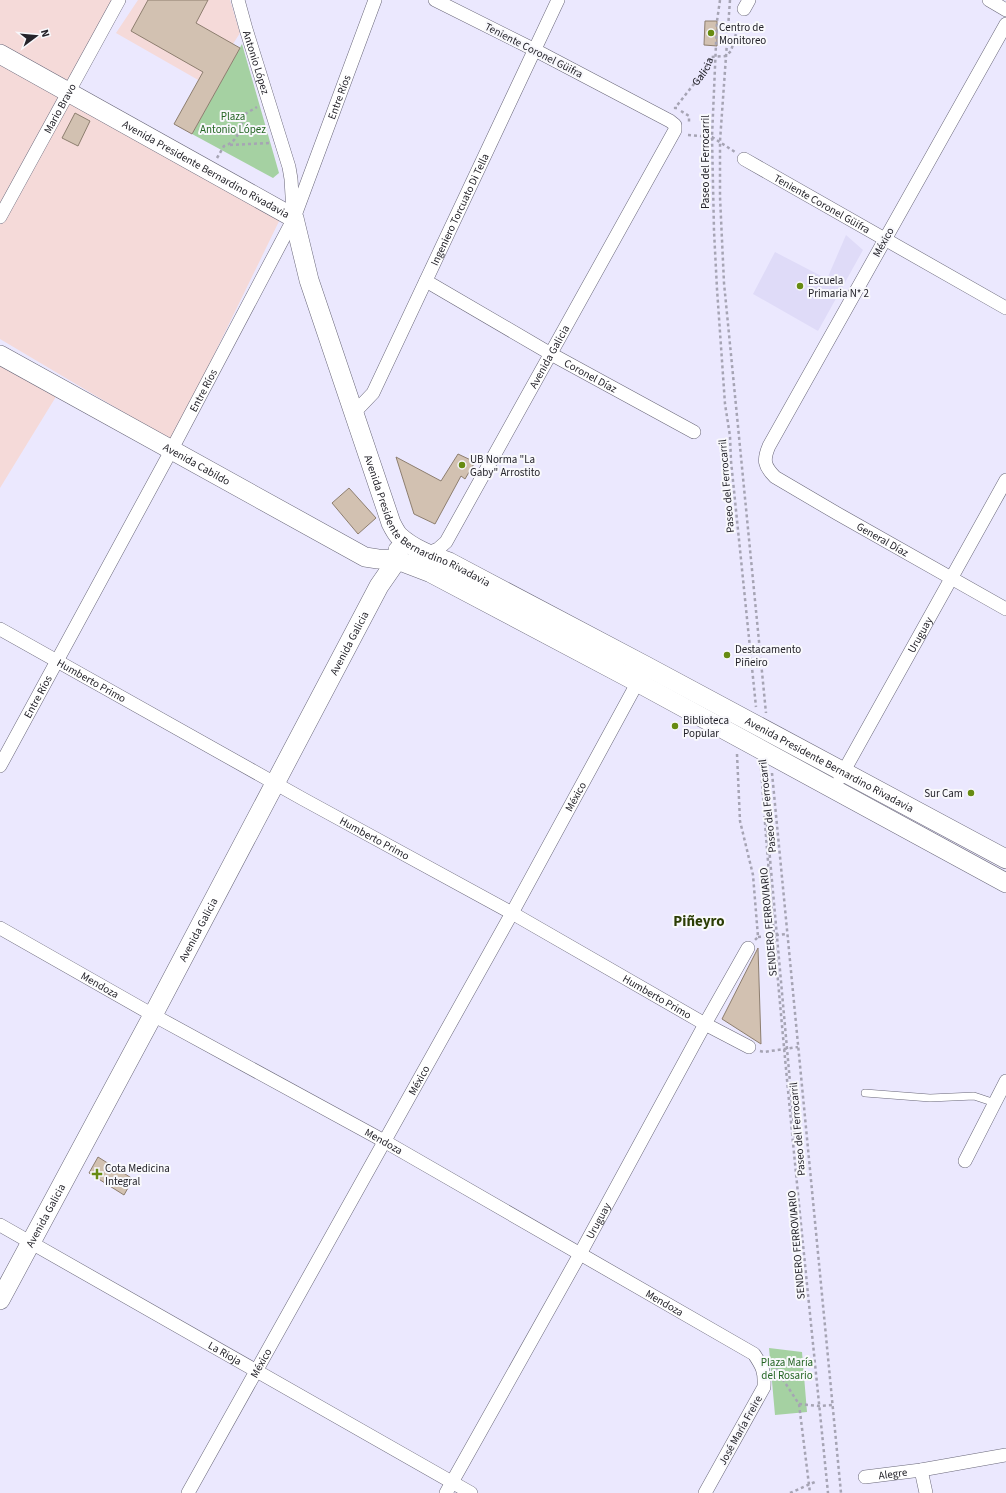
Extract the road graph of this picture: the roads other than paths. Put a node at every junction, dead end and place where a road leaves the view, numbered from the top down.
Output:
1 (119, 0) edge
2 (238, 0) edge
3 (375, 0) edge
4 (435, 0) edge
5 (558, 0) edge
6 (989, 0) edge
7 (1006, 10) edge
8 (1006, 24) edge
9 (535, 50) junction
10 (0, 54) edge
11 (68, 92) junction
12 (675, 125) joint
13 (744, 158) road end
14 (0, 217) edge
15 (294, 218) junction
16 (885, 239) junction
17 (426, 281) junction
18 (1006, 308) edge
19 (551, 354) junction
20 (0, 355) edge
21 (353, 414) junction
22 (694, 432) dead end
23 (172, 449) junction
24 (765, 463) joint
25 (1006, 480) edge
26 (398, 535) junction
27 (428, 554) junction
28 (397, 560) junction
29 (951, 579) junction
30 (1006, 609) edge
31 (0, 629) edge
32 (57, 660) junction
33 (642, 674) junction
34 (0, 766) edge
35 (843, 772) junction
36 (275, 783) junction
37 (834, 788) junction
38 (1006, 859) edge
39 (1006, 883) edge
40 (512, 913) junction
41 (0, 928) edge
42 (748, 948) road end
43 (152, 1015) junction
44 (704, 1024) junction
45 (749, 1047) road end
46 (1006, 1082) edge
47 (865, 1093) dead end
48 (995, 1102) junction
49 (384, 1141) junction
50 (965, 1161) dead end
51 (0, 1224) edge
52 (32, 1242) junction
53 (580, 1254) junction
54 (0, 1300) edge
55 (759, 1362) joint
56 (256, 1371) junction
57 (1006, 1455) edge
58 (921, 1470) junction
59 (865, 1477) dead end
60 (449, 1488) edge
61 (188, 1493) edge
62 (471, 1493) edge
63 (705, 1493) edge
64 (926, 1493) edge

1 - 11 street, Mario Bravo
2 - 15 street, Antonio López
3 - 15 street, Entre Ríos
4 - 9 street, Teniente Coronel Güifra
5 - 9 street, Ingeniero Torcuato Di Tella
6 - 7 street
8 - 16 street, México
9 - 12 street, Teniente Coronel Güifra
9 - 17 street, Ingeniero Torcuato Di Tella
10 - 11 main road, Avenida Presidente Bernardino Rivadavia
11 - 14 street, Mario Bravo
11 - 15 main road, Avenida Presidente Bernardino Rivadavia
12 - 19 street, Avenida Galicia
13 - 16 street, Teniente Coronel Güifra
15 - 21 main road, Avenida Presidente Bernardino Rivadavia
15 - 23 street, Entre Ríos
16 - 18 street, Teniente Coronel Güifra
16 - 24 street, México
17 - 19 street, Coronel Díaz
17 - 21 street, Ingeniero Torcuato Di Tella
19 - 22 street, Coronel Díaz
19 - 27 street, Avenida Galicia
20 - 23 main road, Avenida Cabildo
21 - 26 main road, Avenida Presidente Bernardino Rivadavia
23 - 28 main road, Avenida Cabildo
23 - 32 street, Entre Ríos
24 - 29 street, General Díaz
25 - 29 street, Uruguay
26 - 27 main road, Avenida Presidente Bernardino Rivadavia
26 - 28 main road
27 - 28 street, Avenida Galicia
27 - 33 main road, Avenida Presidente Bernardino Rivadavia
28 - 33 main road, Avenida Presidente Bernardino Rivadavia
28 - 36 main road, Avenida Galicia
29 - 30 street, General Díaz
29 - 35 street, Uruguay
31 - 32 street, Humberto Primo
32 - 34 street, Entre Ríos
32 - 36 street, Humberto Primo
33 - 35 main road, Avenida Presidente Bernardino Rivadavia
33 - 37 main road, Avenida Presidente Bernardino Rivadavia
33 - 40 street, México
35 - 37 street, Uruguay
35 - 38 main road, Avenida Presidente Bernardino Rivadavia
36 - 40 street, Humberto Primo
36 - 43 main road, Avenida Galicia
37 - 39 main road, Avenida Presidente Bernardino Rivadavia
40 - 44 street, Humberto Primo
40 - 49 street, México
41 - 43 street, Mendoza
42 - 44 street, Uruguay
43 - 49 street, Mendoza
43 - 52 main road, Avenida Galicia
44 - 45 street, Humberto Primo
44 - 53 street, Uruguay
46 - 48 street
47 - 48 lane
48 - 50 street
49 - 53 street, Mendoza
49 - 56 street, México
51 - 52 street, La Rioja
52 - 54 main road, Avenida Galicia
52 - 56 street, La Rioja
53 - 55 street, Mendoza
53 - 60 street, Uruguay
55 - 63 street, José María Freire
56 - 60 street, La Rioja
56 - 61 street, México
57 - 58 street, Alegre
58 - 59 street, Alegre
58 - 64 street
60 - 62 street, La Rioja

